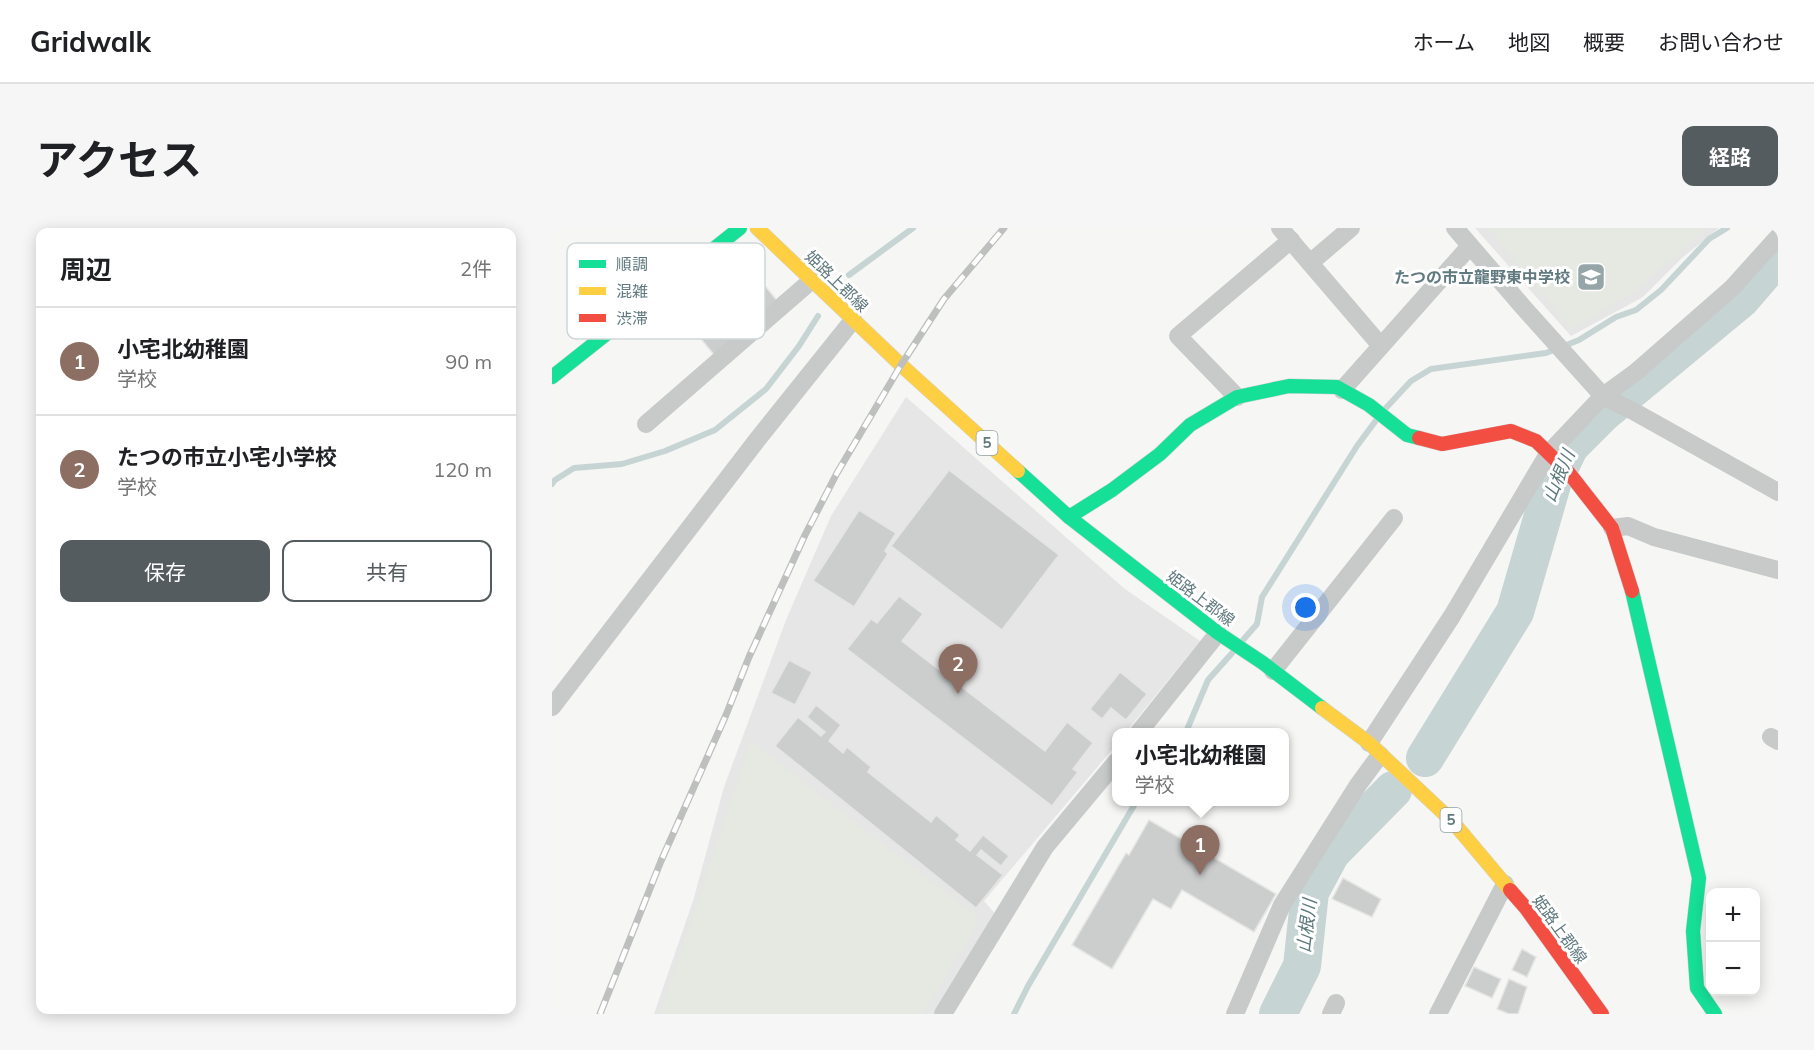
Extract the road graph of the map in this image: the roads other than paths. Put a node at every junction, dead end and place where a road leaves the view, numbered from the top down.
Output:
1 (740, 228) edge
2 (757, 228) edge
3 (1351, 228) edge
4 (1455, 228) edge
5 (1286, 234) edge
6 (1778, 237) edge
7 (721, 243) edge
8 (1470, 246) junction
9 (1310, 263) junction
10 (812, 280) junction
11 (853, 320) junction
12 (765, 321) edge
13 (599, 339) edge
14 (744, 339) edge
15 (1381, 346) junction
16 (552, 376) edge
17 (1342, 390) junction
18 (1603, 396) junction
19 (1237, 397) junction
20 (646, 424) dead end
21 (1552, 458) junction
22 (1778, 492) edge
23 (1069, 517) junction
24 (1394, 518) dead end
25 (1612, 528) junction
26 (1778, 570) edge
27 (1224, 637) junction
28 (1268, 667) junction
29 (552, 707) edge
30 (1143, 728) edge
31 (1374, 749) junction
32 (1112, 767) edge
33 (1505, 884) junction
34 (943, 1014) edge
35 (1235, 1014) edge
36 (1438, 1014) edge
37 (1602, 1014) edge
38 (1715, 1014) edge

1 - 7 main road
2 - 10 main road, 姫路上郡線 / 5
3 - 9 street
4 - 8 street
5 - 9 street
5 - 19 street
6 - 18 street
8 - 15 street
8 - 18 street
9 - 15 street
10 - 11 main road, 姫路上郡線 / 5
10 - 12 street
11 - 23 main road, 姫路上郡線 / 5
11 - 29 street
13 - 16 main road
14 - 20 street
15 - 17 street
17 - 19 main road
17 - 21 main road
18 - 21 street
18 - 22 street
19 - 23 main road
21 - 25 main road
21 - 31 street
23 - 27 main road, 姫路上郡線 / 5
24 - 28 street
25 - 26 street
25 - 38 main road
27 - 28 main road, 姫路上郡線 / 5
27 - 30 street
28 - 31 main road, 姫路上郡線 / 5
31 - 33 main road, 姫路上郡線 / 5
31 - 35 street
32 - 34 street
33 - 36 street
33 - 37 main road, 姫路上郡線 / 5

